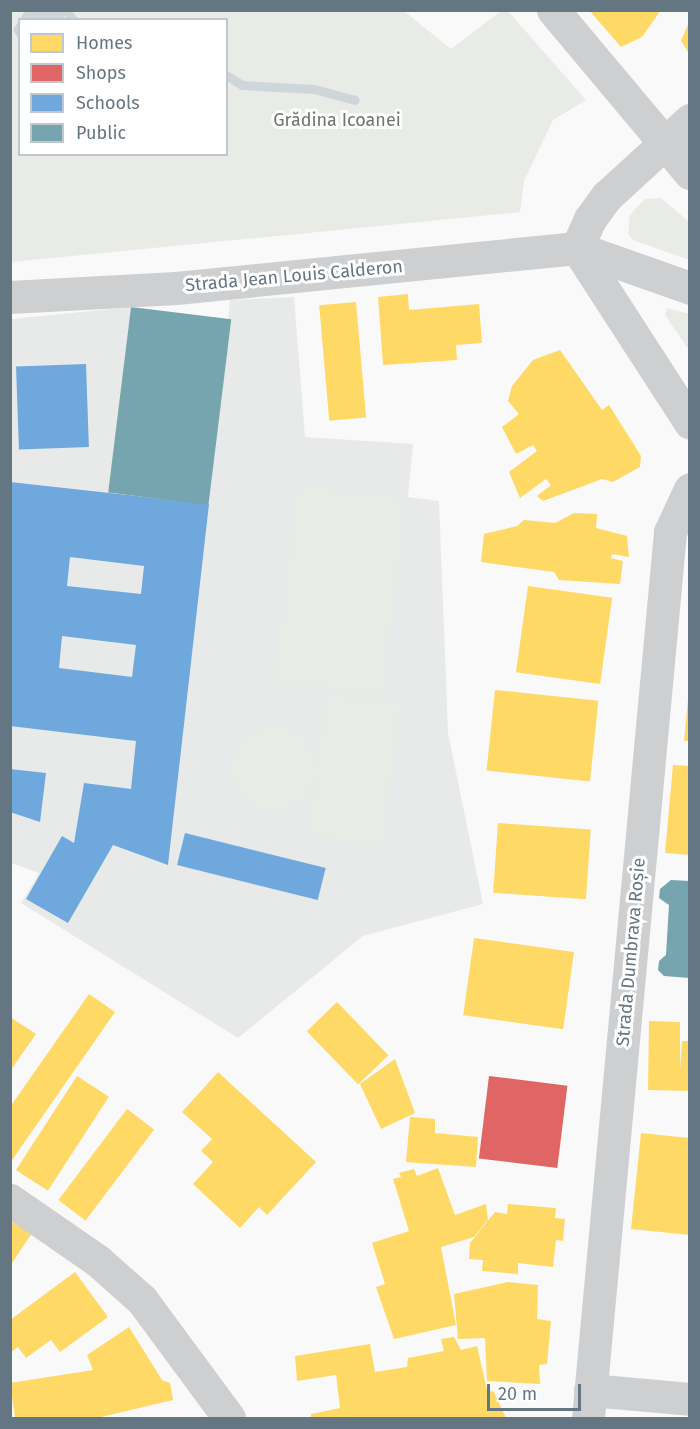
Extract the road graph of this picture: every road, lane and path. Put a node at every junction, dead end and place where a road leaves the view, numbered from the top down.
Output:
1 (553, 10) edge
2 (690, 120) edge
3 (664, 142) junction
4 (690, 173) edge
5 (577, 248) junction
6 (690, 288) edge
7 (10, 297) edge
8 (690, 423) edge
9 (690, 489) edge
10 (10, 1200) edge
11 (690, 1399) edge
12 (589, 1404) edge
13 (229, 1419) edge

1 - 3 street
2 - 3 street
3 - 4 street
3 - 5 street
5 - 6 street
5 - 7 street, Strada Jean Louis Calderon
5 - 8 street
9 - 12 street, Strada Dumbrava Roșie
10 - 13 street
11 - 12 street

